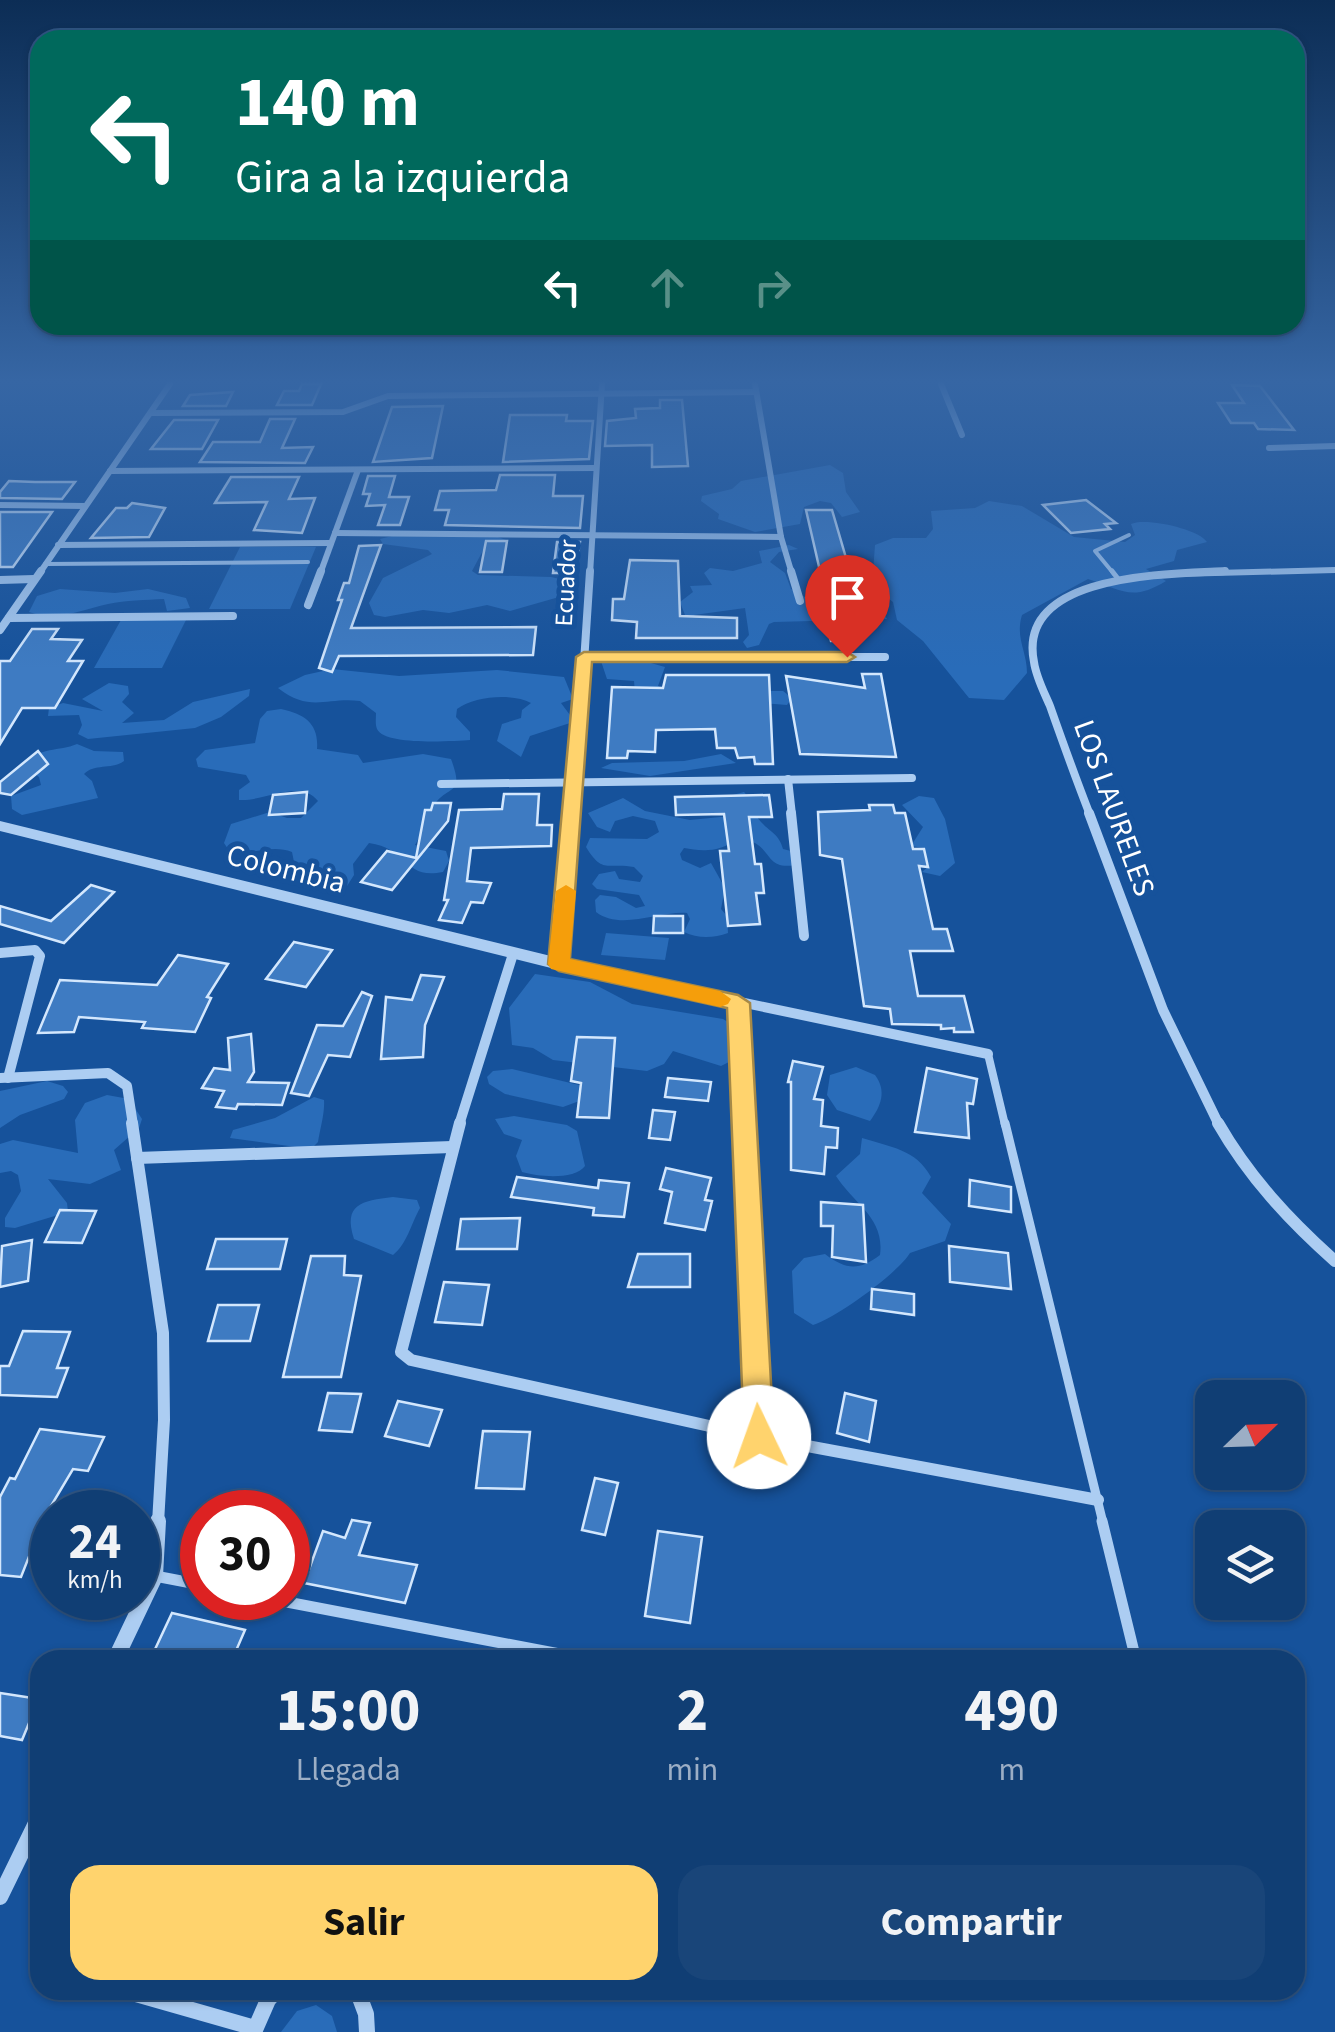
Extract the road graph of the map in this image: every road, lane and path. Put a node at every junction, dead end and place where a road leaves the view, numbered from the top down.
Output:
1 (104, 479) edge
2 (355, 479) edge
3 (595, 479) edge
4 (771, 479) edge
5 (0, 505) edge
6 (86, 506) junction
7 (335, 533) junction
8 (590, 534) junction
9 (1129, 535) dead end
10 (781, 537) junction
11 (331, 544) junction
12 (58, 545) junction
13 (308, 562) dead end
14 (46, 564) junction
15 (1335, 570) edge
16 (34, 579) junction
17 (0, 580) edge
18 (1118, 580) junction
19 (800, 601) dead end
20 (308, 604) dead end
21 (232, 616) dead end
22 (9, 618) junction
23 (0, 630) edge
24 (584, 657) junction
25 (885, 657) dead end
26 (912, 778) dead end
27 (788, 780) junction
28 (577, 782) junction
29 (441, 784) dead end
30 (0, 826) edge
31 (804, 936) dead end
32 (0, 953) edge
33 (513, 954) junction
34 (559, 964) junction
35 (738, 1003) junction
36 (988, 1054) joint
37 (4, 1078) edge
38 (452, 1147) junction
39 (137, 1158) junction
40 (1335, 1261) edge
41 (759, 1437) junction
42 (160, 1490) edge
43 (1098, 1500) junction
44 (310, 1606) edge
45 (134, 1620) edge
46 (120, 1650) edge
47 (539, 1650) edge
48 (1134, 1650) edge
49 (30, 1835) edge
50 (0, 1897) edge
51 (155, 2000) edge
52 (272, 2000) edge
53 (360, 2000) edge
54 (255, 2030) edge
55 (367, 2032) edge

1 - 6 street
2 - 7 street
3 - 8 street, Ecuador
4 - 10 street
5 - 6 street
6 - 12 street
7 - 8 street
7 - 11 street
8 - 10 street
8 - 24 street, Ecuador
9 - 18 lane
10 - 19 street
11 - 12 street
11 - 20 street
12 - 14 street
13 - 14 lane
14 - 16 street
15 - 18 street, LOS LAURELES
16 - 17 street
16 - 22 street
18 - 40 street, LOS LAURELES
21 - 22 street
22 - 23 street
24 - 25 street
24 - 28 street, Ecuador
26 - 27 street
27 - 28 street
27 - 31 street
28 - 29 street
28 - 34 street, Ecuador
30 - 33 street, Colombia
32 - 37 street
33 - 34 street, Colombia
33 - 38 street
34 - 35 street
35 - 36 street
35 - 41 street
36 - 43 lane
37 - 39 street
38 - 39 street
38 - 41 street
39 - 42 street
41 - 43 street
43 - 48 lane
44 - 47 lane
45 - 46 street
49 - 50 street
51 - 54 street
52 - 54 street
53 - 55 street

